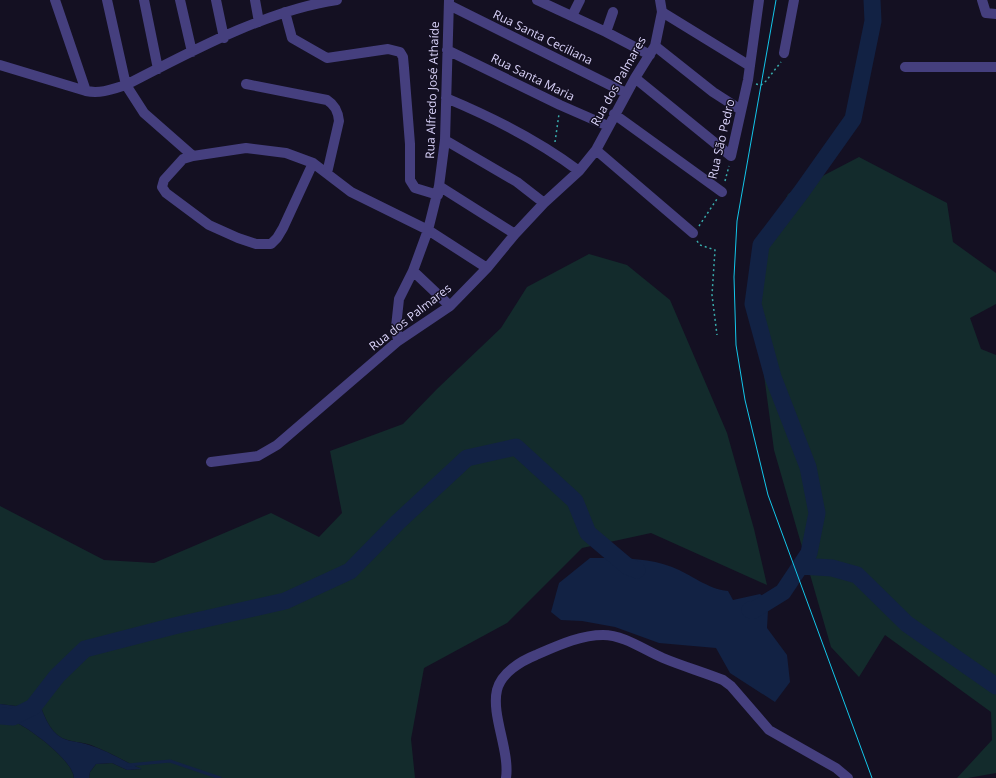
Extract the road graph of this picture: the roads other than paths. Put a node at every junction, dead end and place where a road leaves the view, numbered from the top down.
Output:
1 (55, 0) edge
2 (107, 0) edge
3 (144, 0) edge
4 (180, 0) edge
5 (216, 0) edge
6 (255, 0) edge
7 (337, 0) edge
8 (537, 0) edge
9 (580, 0) edge
10 (660, 0) edge
11 (759, 0) edge
12 (794, 0) edge
13 (982, 0) edge
14 (314, 2) edge
15 (449, 3) edge
16 (284, 12) junction
17 (613, 12) dead end
18 (662, 12) junction
19 (994, 14) edge
20 (572, 16) junction
21 (260, 22) junction
22 (606, 32) junction
23 (224, 38) junction
24 (447, 50) junction
25 (652, 50) junction
26 (192, 52) junction
27 (784, 53) road end
28 (0, 65) edge
29 (750, 66) junction
30 (905, 67) dead end
31 (996, 67) edge
32 (158, 69) junction
33 (635, 78) junction
34 (246, 84) dead end
35 (126, 85) junction
36 (86, 91) junction
37 (626, 93) junction
38 (446, 98) junction
39 (741, 110) junction
40 (614, 114) junction
41 (608, 126) junction
42 (445, 140) junction
43 (596, 150) junction
44 (193, 156) junction
45 (313, 163) junction
46 (579, 171) junction
47 (327, 173) junction
48 (439, 190) junction
49 (722, 192) road end
50 (544, 203) junction
51 (428, 230) junction
52 (693, 233) road end
53 (515, 234) junction
54 (487, 268) junction
55 (413, 271) junction
56 (450, 306) junction
57 (398, 341) junction
58 (212, 462) dead end
59 (506, 778) edge
60 (848, 778) edge

1 - 36 street
2 - 35 street
3 - 32 street
4 - 26 street
5 - 23 street
6 - 21 street
7 - 14 street
8 - 20 street
9 - 20 street
10 - 18 street, Rua dos Palmares
11 - 29 street, Rua São Pedro
12 - 27 street
13 - 19 street
14 - 16 street
15 - 24 street, Rua Alfredo José Athaíde
15 - 37 street, Rua Santa Ceciliana
16 - 21 street
16 - 48 street
17 - 22 street
18 - 25 street, Rua dos Palmares
18 - 29 street
20 - 22 street
21 - 23 street
22 - 25 street
23 - 26 street
24 - 38 street, Rua Alfredo José Athaíde
24 - 41 street, Rua Santa Maria
25 - 33 street, Rua dos Palmares
25 - 39 street
26 - 32 street
28 - 36 street
29 - 39 street, Rua São Pedro
30 - 31 street
32 - 35 street
33 - 37 street, Rua dos Palmares
33 - 39 street, Rua São Pedro
34 - 47 street
35 - 36 street
35 - 44 street
37 - 40 street, Rua dos Palmares
38 - 42 street, Rua Alfredo José Athaíde
38 - 46 street
40 - 41 street, Rua dos Palmares
40 - 49 street
41 - 43 street, Rua dos Palmares
42 - 48 street, Rua Alfredo José Athaíde
42 - 50 street
43 - 46 street, Rua dos Palmares
43 - 52 street
44 - 45 street
44 - 45 street
45 - 47 street
46 - 50 street, Rua dos Palmares
47 - 51 street
48 - 51 street, Rua Alfredo José Athaíde
48 - 53 street
50 - 53 street, Rua dos Palmares
51 - 54 street
51 - 55 street, Rua Alfredo José Athaíde
53 - 54 street, Rua dos Palmares
54 - 56 street, Rua dos Palmares
55 - 56 street
55 - 57 street, Rua Alfredo José Athaíde
56 - 57 street, Rua dos Palmares
57 - 58 street, Rua dos Palmares
59 - 60 street

